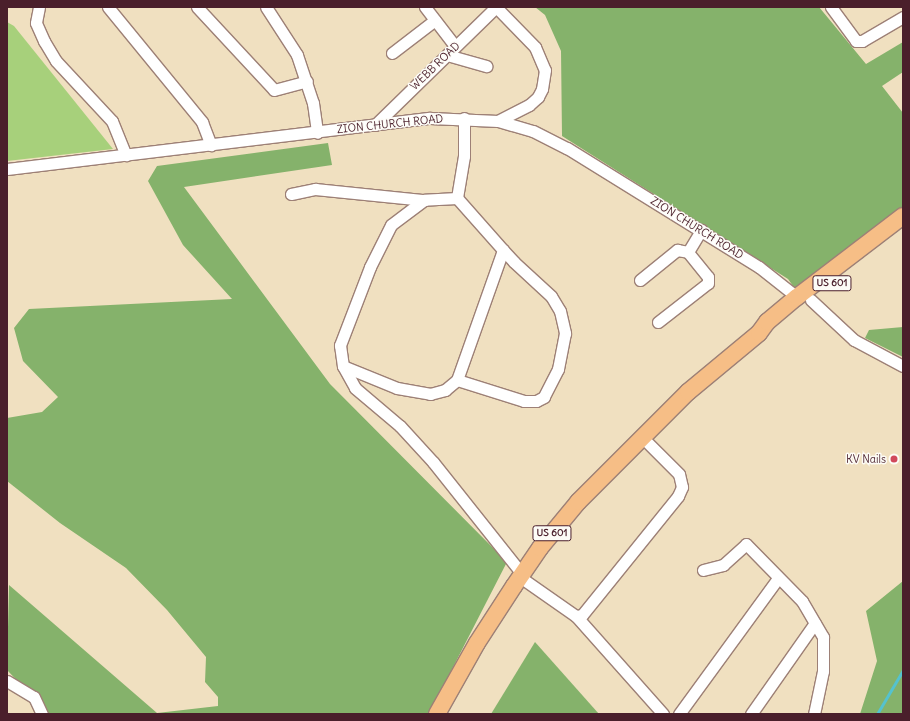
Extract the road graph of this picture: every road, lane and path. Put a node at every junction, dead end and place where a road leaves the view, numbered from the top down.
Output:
1 (38, 7) edge
2 (108, 7) edge
3 (197, 7) edge
4 (266, 7) edge
5 (425, 7) edge
6 (496, 7) edge
7 (831, 7) edge
8 (903, 17) edge
9 (435, 20) junction
10 (455, 46) junction
11 (392, 53) dead end
12 (447, 55) junction
13 (486, 66) dead end
14 (307, 81) junction
15 (464, 118) junction
16 (498, 121) junction
17 (375, 125) junction
18 (317, 133) junction
19 (211, 145) junction
20 (126, 155) junction
21 (7, 169) edge
22 (291, 194) dead end
23 (457, 198) junction
24 (424, 200) junction
25 (903, 216) edge
26 (903, 228) edge
27 (701, 230) junction
28 (503, 250) junction
29 (688, 252) junction
30 (640, 280) dead end
31 (804, 298) junction
32 (658, 322) dead end
33 (343, 366) junction
34 (903, 366) edge
35 (457, 380) junction
36 (641, 436) junction
37 (703, 570) dead end
38 (521, 576) junction
39 (778, 578) junction
40 (576, 616) junction
41 (815, 623) junction
42 (7, 681) edge
43 (42, 714) edge
44 (437, 714) edge
45 (663, 714) edge
46 (679, 714) edge
47 (751, 714) edge
48 (814, 714) edge

1 - 20 street
2 - 19 street
3 - 14 street
4 - 14 street
5 - 9 street
6 - 10 street, WEBB ROAD
6 - 16 street
7 - 8 street
9 - 10 street
9 - 11 street
10 - 12 street, WEBB ROAD
12 - 13 street
12 - 17 street, WEBB ROAD
14 - 18 street
15 - 16 street, ZION CHURCH ROAD
15 - 17 street, ZION CHURCH ROAD
15 - 23 street
16 - 27 street, ZION CHURCH ROAD
17 - 18 street, ZION CHURCH ROAD
18 - 19 street, ZION CHURCH ROAD
19 - 20 street, ZION CHURCH ROAD
20 - 21 street, ZION CHURCH ROAD
22 - 24 street
23 - 24 street
23 - 28 street
24 - 33 street
25 - 31 highway, US 601
26 - 31 highway, US 601
27 - 29 street
27 - 31 street, ZION CHURCH ROAD
28 - 35 street
28 - 35 street
29 - 30 street
29 - 32 street
31 - 34 street, ZION CHURCH ROAD
31 - 36 highway, US 601
33 - 35 street
33 - 38 street
36 - 38 highway, US 601
36 - 40 street
37 - 39 street
38 - 40 street
38 - 44 highway, US 601
39 - 41 street
39 - 46 street
40 - 45 street
41 - 47 street
41 - 48 street
42 - 43 street

